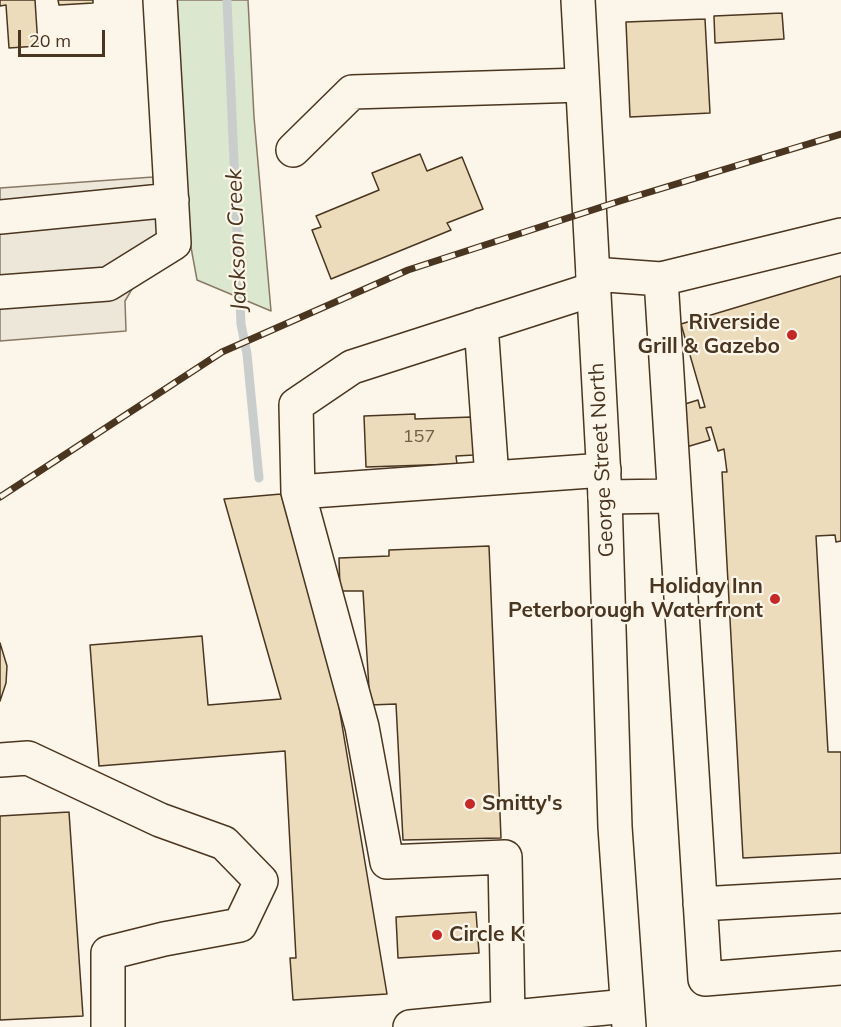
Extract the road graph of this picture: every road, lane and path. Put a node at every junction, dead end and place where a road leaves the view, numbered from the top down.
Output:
1 (160, 0) edge
2 (578, 0) edge
3 (582, 85) junction
4 (294, 150) dead end
5 (172, 200) junction
6 (0, 217) edge
7 (841, 235) edge
8 (662, 279) junction
9 (593, 282) junction
10 (0, 292) edge
11 (481, 325) junction
12 (492, 478) junction
13 (604, 484) junction
14 (298, 492) junction
15 (674, 496) junction
16 (0, 760) edge
17 (841, 896) edge
18 (700, 904) junction
19 (841, 968) edge
20 (628, 1016) edge
21 (507, 1018) junction
22 (108, 1027) edge
23 (410, 1027) edge

1 - 5 main road
2 - 3 main road, George Street North
3 - 4 main road
3 - 9 main road, George Street North
5 - 6 main road
5 - 10 main road
7 - 8 main road
8 - 9 main road
8 - 15 main road
9 - 11 main road
9 - 13 main road, George Street North
11 - 12 main road
11 - 14 main road
12 - 13 main road
12 - 14 main road
13 - 15 main road
13 - 20 main road, George Street North
14 - 21 main road
15 - 18 main road
16 - 22 main road
17 - 18 main road
18 - 19 main road
20 - 21 main road
21 - 23 main road

